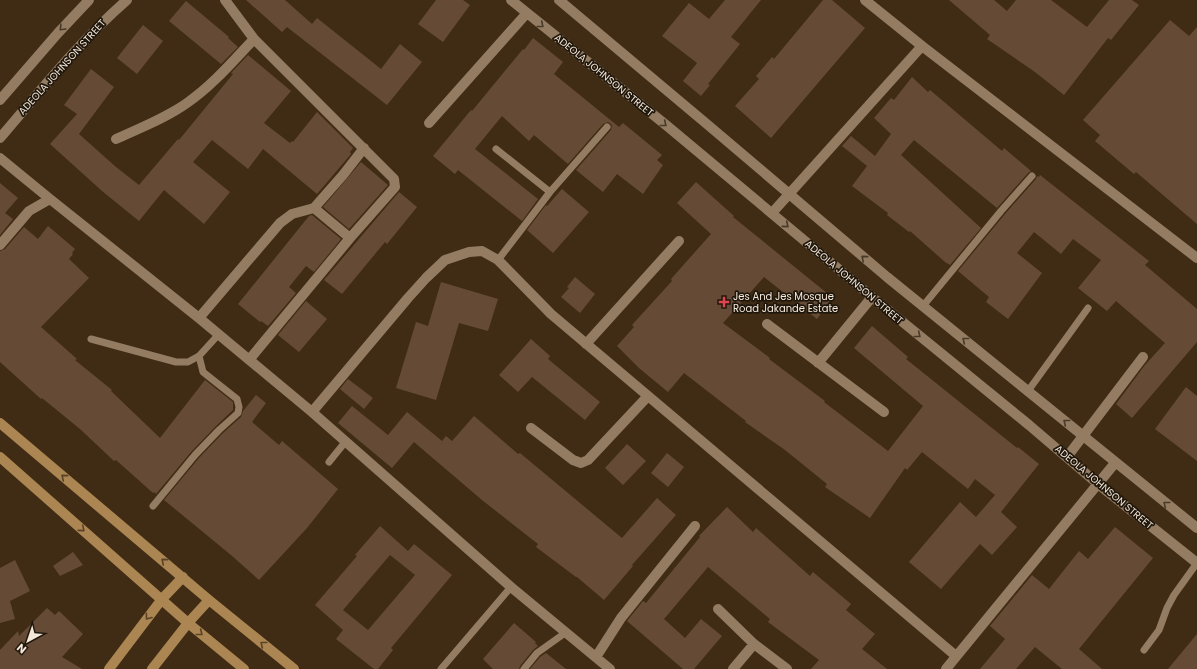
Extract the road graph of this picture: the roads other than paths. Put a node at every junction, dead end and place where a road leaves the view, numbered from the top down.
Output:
1 (89, 0) edge
2 (127, 0) edge
3 (225, 0) edge
4 (511, 0) edge
5 (559, 0) edge
6 (865, 0) edge
7 (527, 13) junction
8 (254, 39) junction
9 (922, 46) junction
10 (0, 100) edge
11 (429, 123) dead end
12 (607, 127) dead end
13 (0, 138) edge
14 (116, 139) dead end
15 (364, 148) junction
16 (496, 149) dead end
17 (0, 158) edge
18 (1032, 176) dead end
19 (550, 192) junction
20 (788, 194) junction
21 (50, 199) junction
22 (314, 208) junction
23 (772, 213) junction
24 (350, 238) junction
25 (679, 241) dead end
26 (0, 244) edge
27 (1197, 258) edge
28 (498, 260) junction
29 (872, 297) junction
30 (923, 306) junction
31 (1088, 308) dead end
32 (199, 318) junction
33 (767, 324) dead end
34 (219, 334) junction
35 (91, 339) dead end
36 (586, 344) junction
37 (199, 356) junction
38 (1143, 357) dead end
39 (249, 360) junction
40 (818, 363) junction
41 (1028, 391) junction
42 (648, 396) junction
43 (312, 412) junction
44 (884, 412) dead end
45 (0, 423) edge
46 (531, 428) dead end
47 (1083, 436) junction
48 (346, 441) junction
49 (0, 457) edge
50 (1067, 457) junction
51 (329, 462) dead end
52 (1115, 463) junction
53 (1098, 484) junction
54 (153, 506) dead end
55 (695, 526) dead end
56 (1197, 528) edge
57 (1197, 562) edge
58 (182, 576) junction
59 (511, 587) junction
60 (162, 599) junction
61 (210, 600) junction
62 (718, 609) dead end
63 (188, 623) junction
64 (565, 633) junction
65 (754, 644) junction
66 (1144, 650) dead end
67 (956, 656) junction
68 (596, 657) junction
69 (109, 669) edge
70 (152, 669) edge
71 (244, 669) edge
72 (294, 669) edge
73 (441, 669) edge
74 (524, 669) edge
75 (610, 669) edge
76 (733, 669) edge
77 (787, 669) edge
78 (946, 669) edge

1 -> 10 street
2 - 13 street, ADEOLA JOHNSON STREET
3 - 8 street
4 - 7 street, ADEOLA JOHNSON STREET
5 - 20 street
6 - 9 street
7 - 11 street
7 -> 23 street, ADEOLA JOHNSON STREET
8 - 14 street
8 - 15 street
9 - 20 street
9 - 27 street
12 - 19 lane
15 - 22 street
15 - 24 street
16 - 19 lane
17 - 21 street
18 - 30 lane
19 - 28 lane
20 - 23 street
30 -> 20 street
21 - 26 street
21 - 32 street
22 - 24 street
22 - 32 street
23 -> 29 street, ADEOLA JOHNSON STREET
24 - 39 street
25 - 36 street
28 - 36 street
28 - 43 street
29 - 40 street
29 -> 50 street, ADEOLA JOHNSON STREET
41 -> 30 street
31 - 41 lane
32 - 34 street
33 - 40 street
34 - 37 lane
34 - 39 street
35 - 37 lane
36 - 42 street
37 - 54 lane
38 - 47 street
39 - 43 street
40 - 44 street
47 -> 41 street
42 - 46 street
42 - 67 street
43 - 48 street
58 -> 45 street
47 - 50 street
47 - 52 street
48 - 51 lane
48 - 59 street
49 -> 60 street
50 - 53 street, ADEOLA JOHNSON STREET
52 - 53 street
56 -> 52 street
53 - 57 street, ADEOLA JOHNSON STREET
53 - 67 street
55 - 68 street
57 - 66 lane
58 - 60 street
58 - 61 street
59 - 64 street
59 - 73 lane
60 - 63 street
60 -> 69 street
61 - 63 street
72 -> 61 street
62 - 65 street
63 - 70 street
63 -> 71 street
64 - 68 street
64 - 74 lane
65 - 76 street
65 - 77 street
67 - 78 street
68 - 75 street

